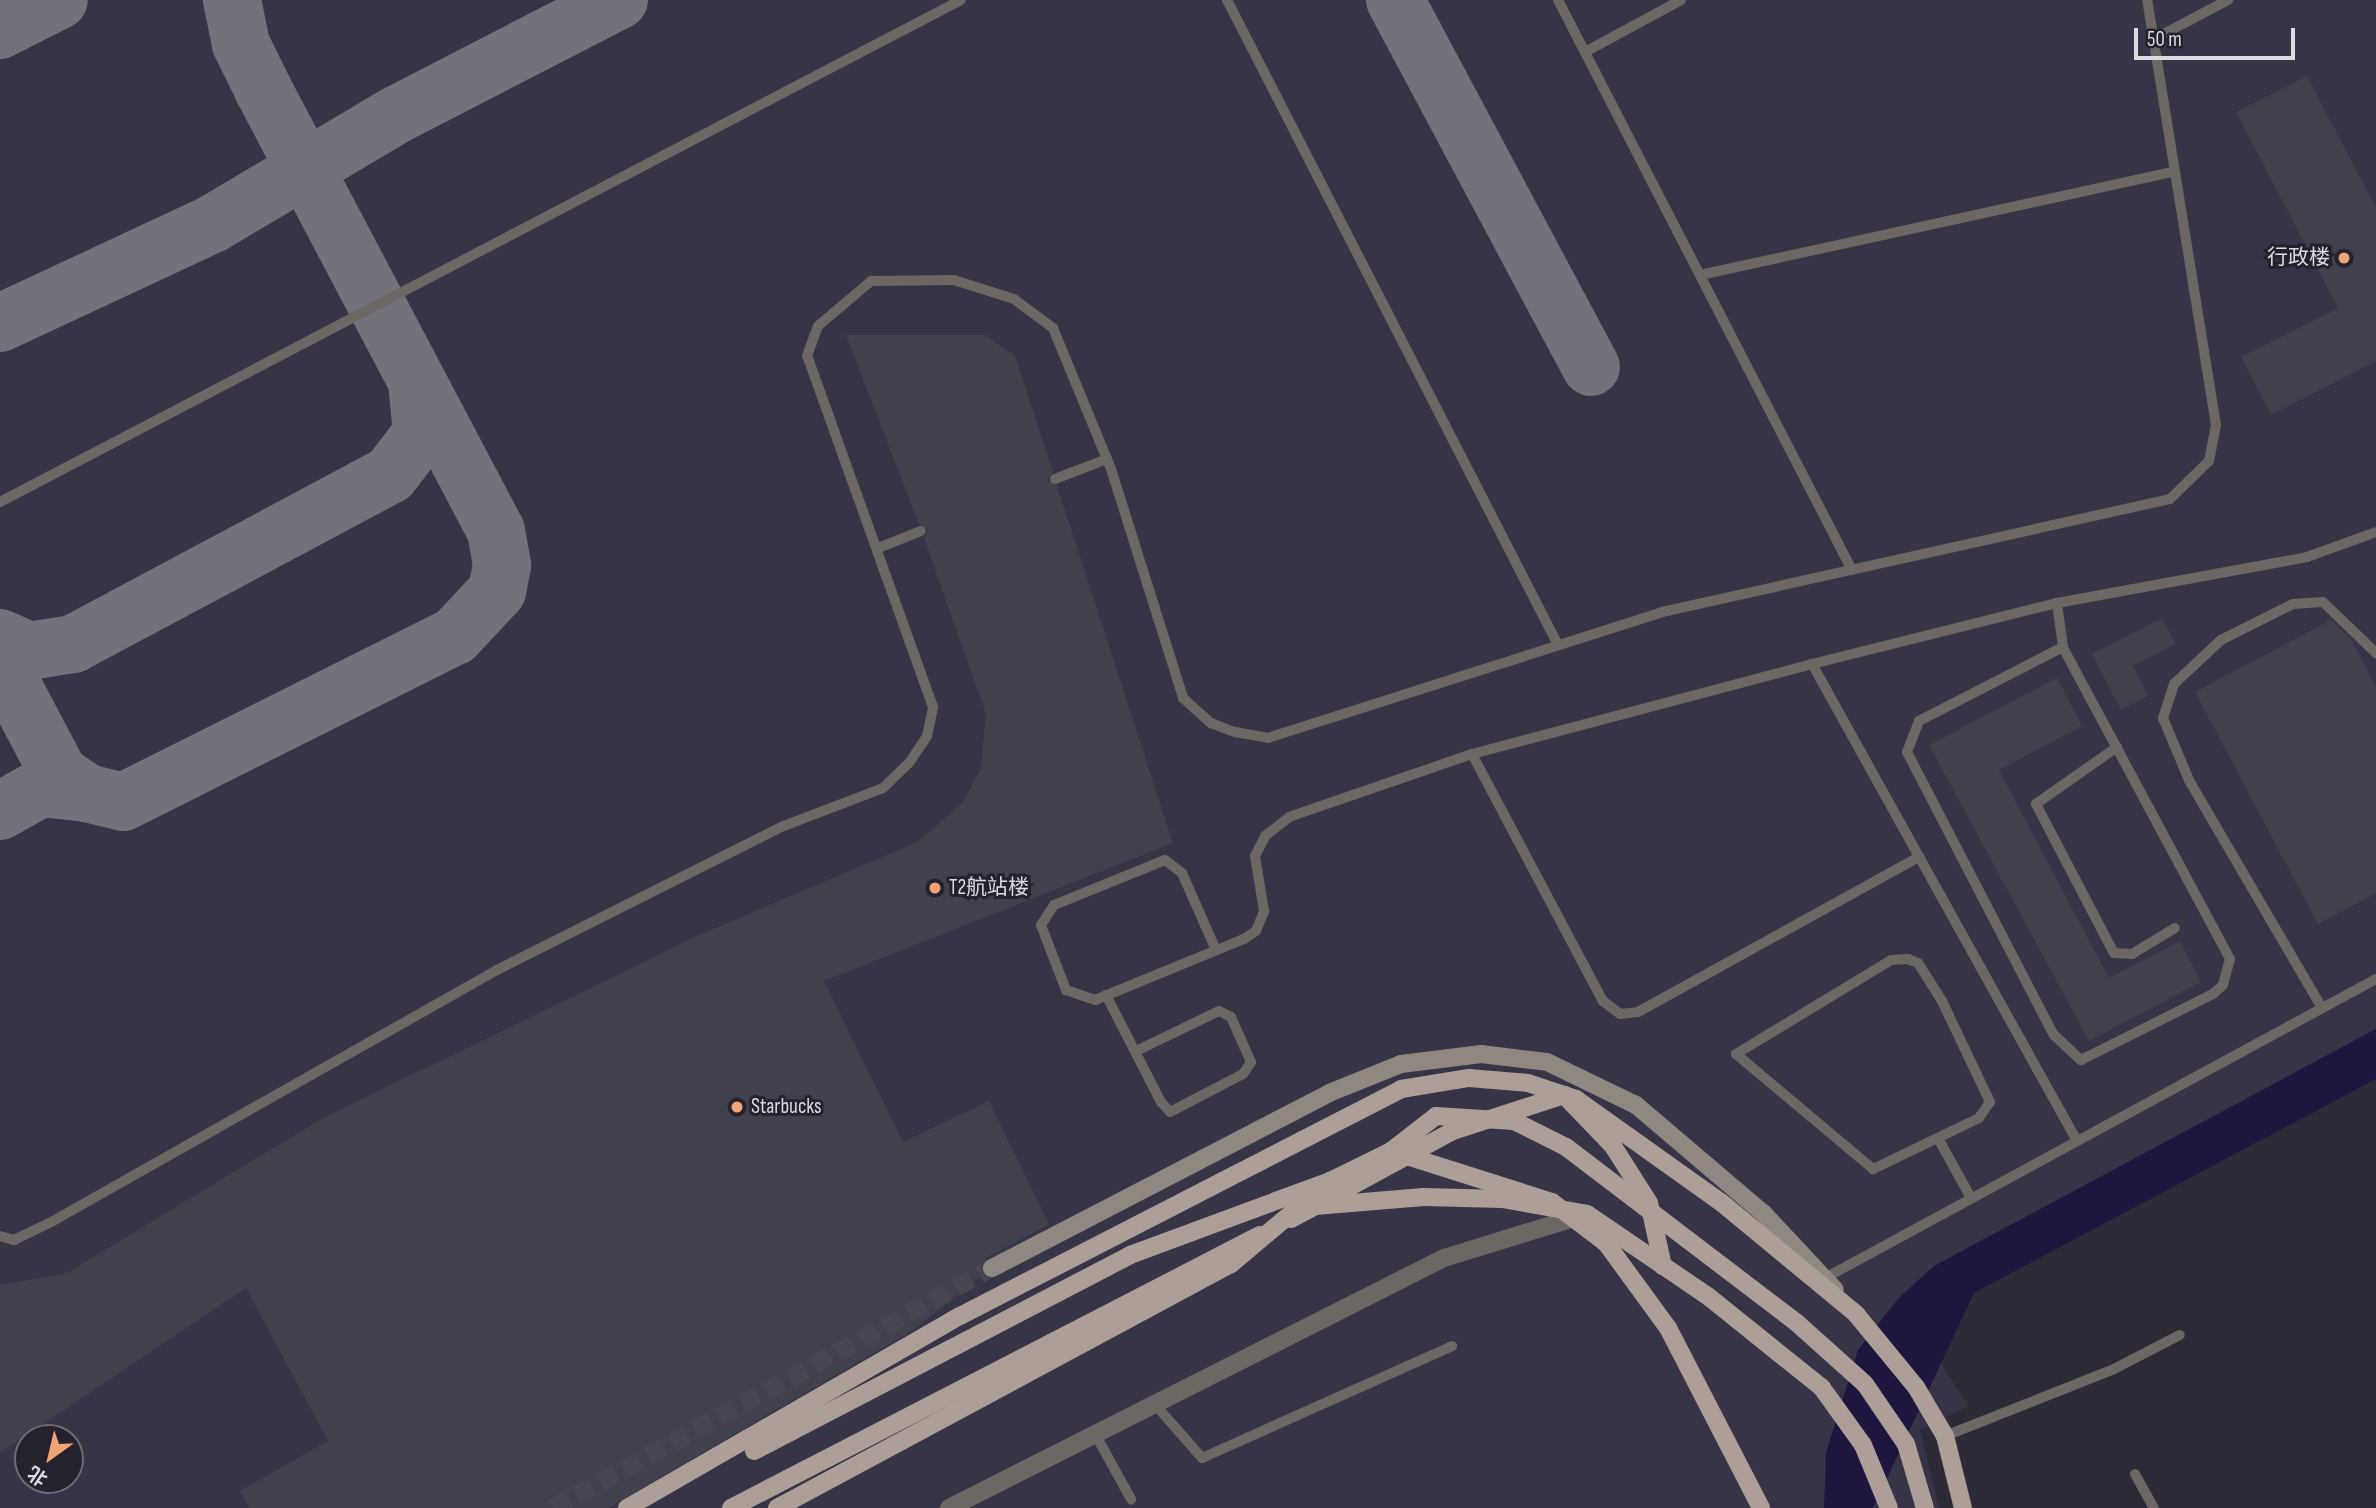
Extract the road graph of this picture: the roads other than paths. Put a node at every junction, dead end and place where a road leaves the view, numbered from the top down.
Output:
1 (961, 0) edge
2 (1227, 0) edge
3 (1558, 0) edge
4 (1681, 0) edge
5 (2147, 0) edge
6 (2228, 0) edge
7 (2154, 39) junction
8 (1585, 52) junction
9 (2175, 171) junction
10 (1700, 275) junction
11 (1107, 459) junction
12 (1055, 479) dead end
13 (0, 502) edge
14 (921, 531) dead end
15 (2376, 532) edge
16 (878, 548) junction
17 (1852, 570) junction
18 (2057, 603) junction
19 (1559, 645) junction
20 (2063, 647) junction
21 (2376, 653) edge
22 (1812, 664) junction
23 (2117, 747) junction
24 (1472, 754) junction
25 (1919, 857) junction
26 (2175, 928) dead end
27 (1216, 950) junction
28 (2376, 979) edge
29 (1106, 995) junction
30 (2322, 1008) junction
31 (1136, 1051) junction
32 (1564, 1095) junction
33 (1939, 1140) junction
34 (2077, 1141) junction
35 (1391, 1152) junction
36 (1330, 1181) junction
37 (1971, 1198) junction
38 (1315, 1206) junction
39 (1587, 1214) junction
40 (0, 1236) edge
41 (1663, 1266) junction
42 (992, 1268) tunnel mouth
43 (1825, 1278) junction
44 (1856, 1314) junction
45 (2180, 1335) dead end
46 (1452, 1346) dead end
47 (1152, 1401) junction
48 (1094, 1432) junction
49 (1945, 1436) junction
50 (2135, 1474) dead end
51 (1131, 1499) dead end
52 (968, 1504) edge
53 (627, 1508) edge
54 (646, 1508) edge
55 (731, 1508) edge
56 (777, 1508) edge
57 (949, 1508) edge
58 (1761, 1508) edge
59 (1889, 1508) edge
60 (1925, 1508) edge
61 (1964, 1508) edge
62 (2154, 1508) edge

1 - 13 lane
2 - 19 lane
3 - 8 lane
4 - 8 lane
5 - 7 lane
6 - 7 lane
7 - 9 lane
8 - 10 lane
9 - 10 lane
9 - 17 lane
10 - 17 lane
11 - 12 lane
11 - 16 lane
11 - 19 lane
14 - 16 lane
15 - 18 lane
16 - 40 lane
17 - 19 lane
18 - 20 lane
18 - 22 lane
20 - 23 lane
20 - 23 lane
21 - 30 lane
22 - 24 lane
22 - 25 lane
23 - 26 lane
24 - 25 lane
24 - 27 lane
25 - 34 lane
27 - 29 lane
27 - 29 lane
28 - 30 lane
29 - 31 lane
30 - 34 lane
31 - 31 lane
32 - 38 main road
32 - 41 main road
32 - 44 main road
32 - 53 main road
33 - 33 lane
33 - 37 lane
34 - 37 lane
35 - 36 main road
35 - 58 main road, bridge
35 - 60 main road, bridge
36 - 54 main road
36 - 56 main road, bridge
37 - 43 lane
38 - 39 main road
38 - 55 main road
39 - 41 main road
39 - 47 street
41 - 59 main road
42 - 43 main road
43 - 44 main road
44 - 49 main road
45 - 49 lane
46 - 47 lane
47 - 48 street
48 - 51 lane
48 - 52 street
49 - 61 main road
50 - 62 lane
52 - 57 street

